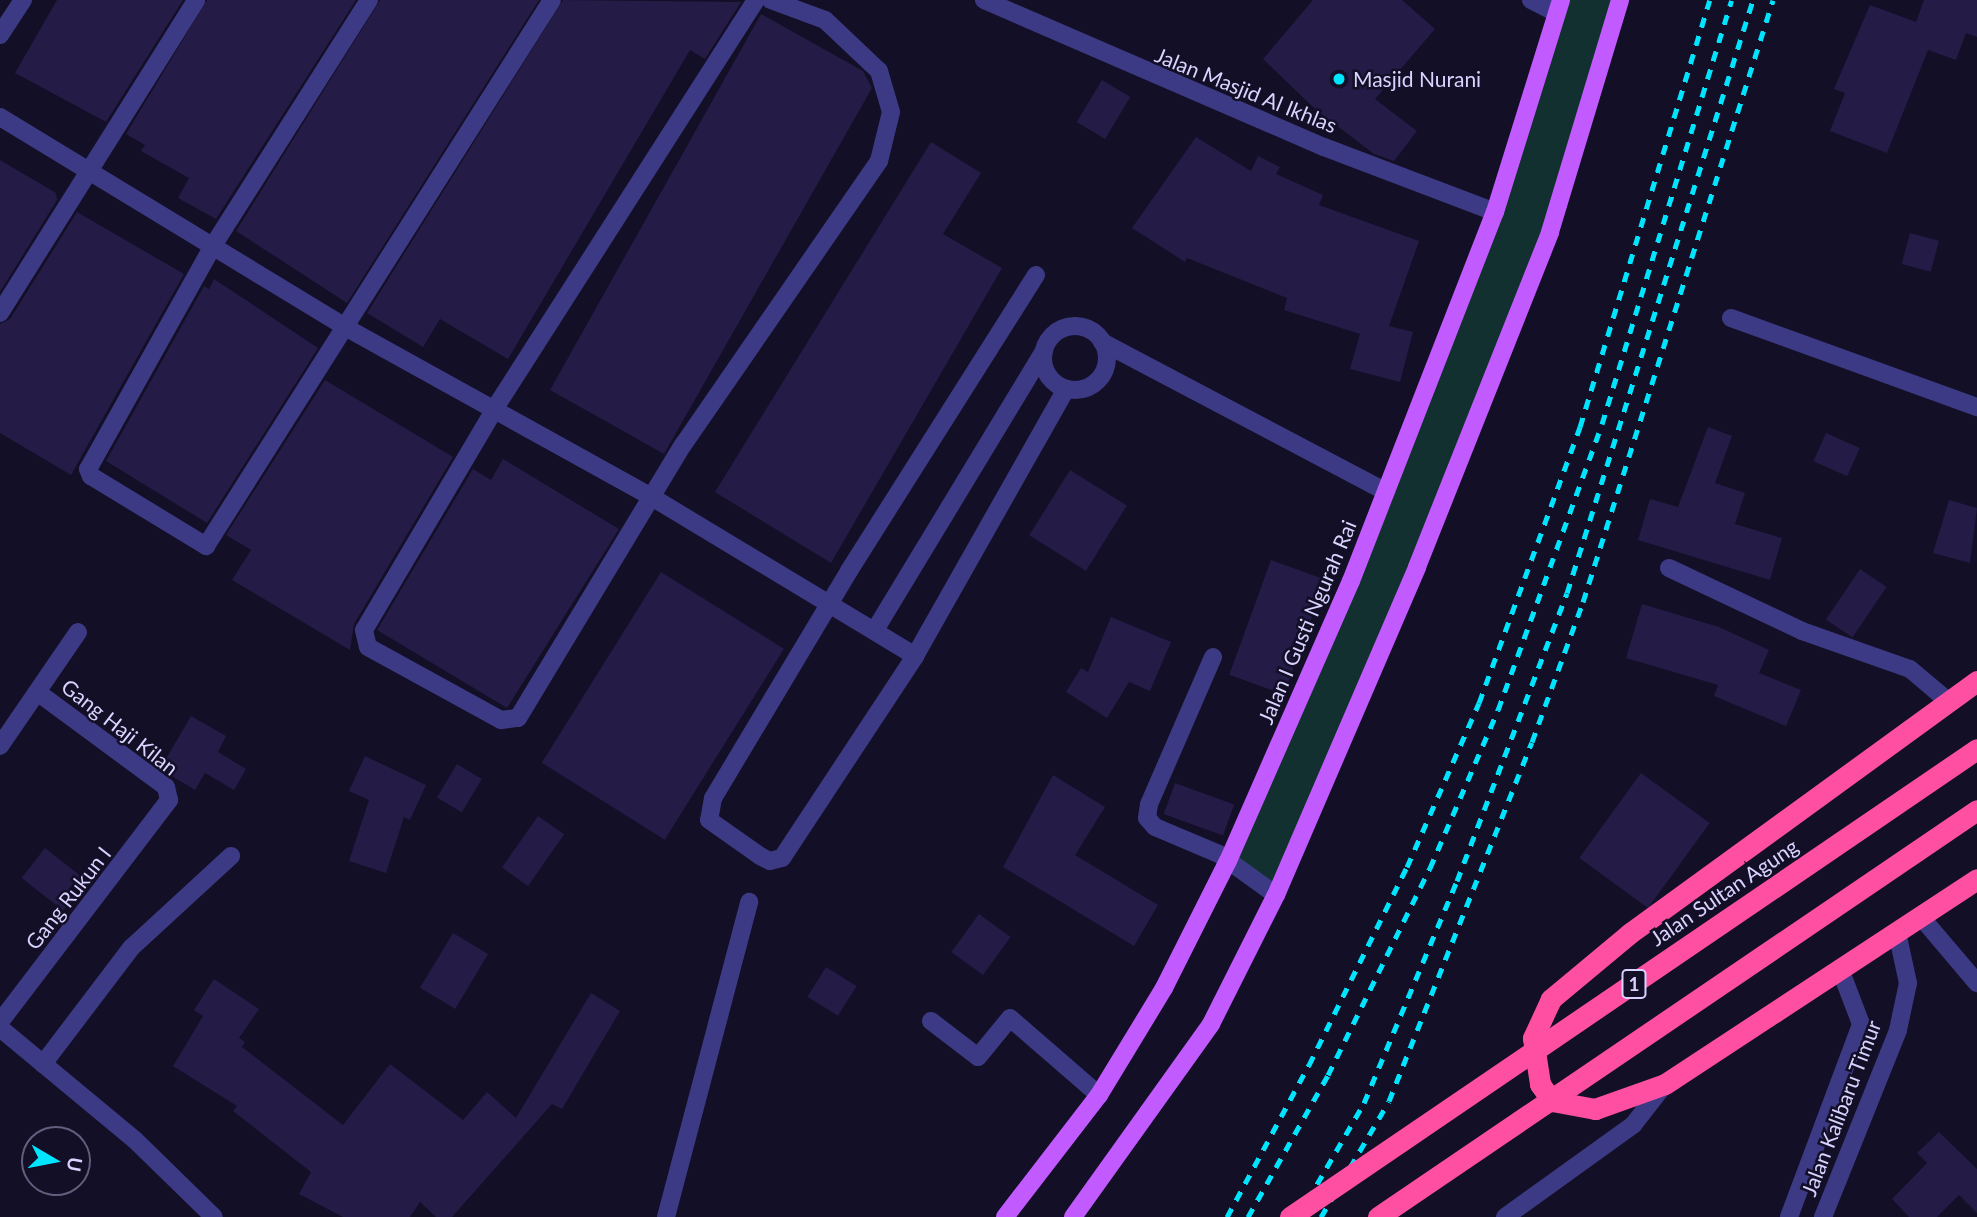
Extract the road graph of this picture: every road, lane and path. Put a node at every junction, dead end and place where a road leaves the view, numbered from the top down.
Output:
1 (23, 0) edge
2 (196, 0) edge
3 (369, 0) edge
4 (552, 0) edge
5 (756, 0) edge
6 (771, 0) edge
7 (984, 0) edge
8 (1531, 0) edge
9 (1620, 0) edge
10 (1559, 7) edge
11 (0, 35) edge
12 (0, 117) edge
13 (88, 172) junction
14 (1495, 212) junction
15 (214, 244) junction
16 (1036, 275) dead end
17 (0, 313) edge
18 (1731, 318) dead end
19 (345, 327) junction
20 (1102, 342) junction
21 (1044, 351) junction
22 (1066, 389) junction
23 (1977, 407) edge
24 (493, 412) junction
25 (1386, 492) junction
26 (655, 499) junction
27 (1669, 568) dead end
28 (832, 604) junction
29 (875, 630) junction
30 (78, 632) dead end
31 (915, 656) junction
32 (1213, 657) dead end
33 (1977, 681) edge
34 (37, 692) junction
35 (1949, 702) junction
36 (0, 746) edge
37 (1977, 749) edge
38 (169, 800) joint
39 (1977, 810) edge
40 (231, 856) dead end
41 (1228, 861) junction
42 (1977, 879) edge
43 (1276, 895) junction
44 (749, 902) dead end
45 (1921, 917) junction
46 (1897, 932) junction
47 (1840, 969) junction
48 (1977, 982) edge
49 (931, 1021) dead end
50 (0, 1022) edge
51 (0, 1028) edge
52 (44, 1064) junction
53 (1665, 1084) junction
54 (1099, 1095) junction
55 (214, 1217) edge
56 (666, 1217) edge
57 (1005, 1217) edge
58 (1073, 1217) edge
59 (1290, 1217) edge
60 (1378, 1217) edge
61 (1505, 1217) edge
62 (1789, 1217) edge
63 (1823, 1217) edge

1 - 11 street
2 - 13 street
3 - 15 street
4 - 19 street
5 - 24 street
6 - 26 street
7 - 14 street, Jalan Masjid Al Ikhlas
8 - 10 street
9 - 43 main road
10 - 14 main road, Jalan I Gusti Ngurah Rai
12 - 13 street
13 - 15 street
13 - 17 street
14 - 25 main road, Jalan I Gusti Ngurah Rai
15 - 19 street
15 - 19 street
16 - 28 street
18 - 23 street
19 - 24 street
20 - 21 street
20 - 22 street
20 - 25 street
21 - 22 street
21 - 29 street
22 - 31 street
24 - 26 street
24 - 26 street
25 - 41 main road, Jalan I Gusti Ngurah Rai
26 - 28 street
27 - 35 street
28 - 29 street
28 - 31 street
29 - 31 street
30 - 34 street
32 - 41 street
33 - 35 highway
34 - 36 street
34 - 38 street, Gang Haji Kilan
35 - 53 highway
37 - 59 highway, Jalan Sultan Agung / 1, bridge
38 - 50 street, Gang Rukun I
39 - 60 highway, 1, bridge
40 - 52 street
41 - 43 street
41 - 54 main road, Jalan I Gusti Ngurah Rai
42 - 45 highway
43 - 58 main road
44 - 56 street
45 - 46 highway
45 - 48 street
46 - 47 highway
46 - 63 street, Jalan Kalibaru Timur
47 - 53 highway
47 - 62 street, Jalan Kalibaru Timur
49 - 54 street
51 - 52 street
52 - 55 street
53 - 61 street
54 - 57 main road, Jalan I Gusti Ngurah Rai

